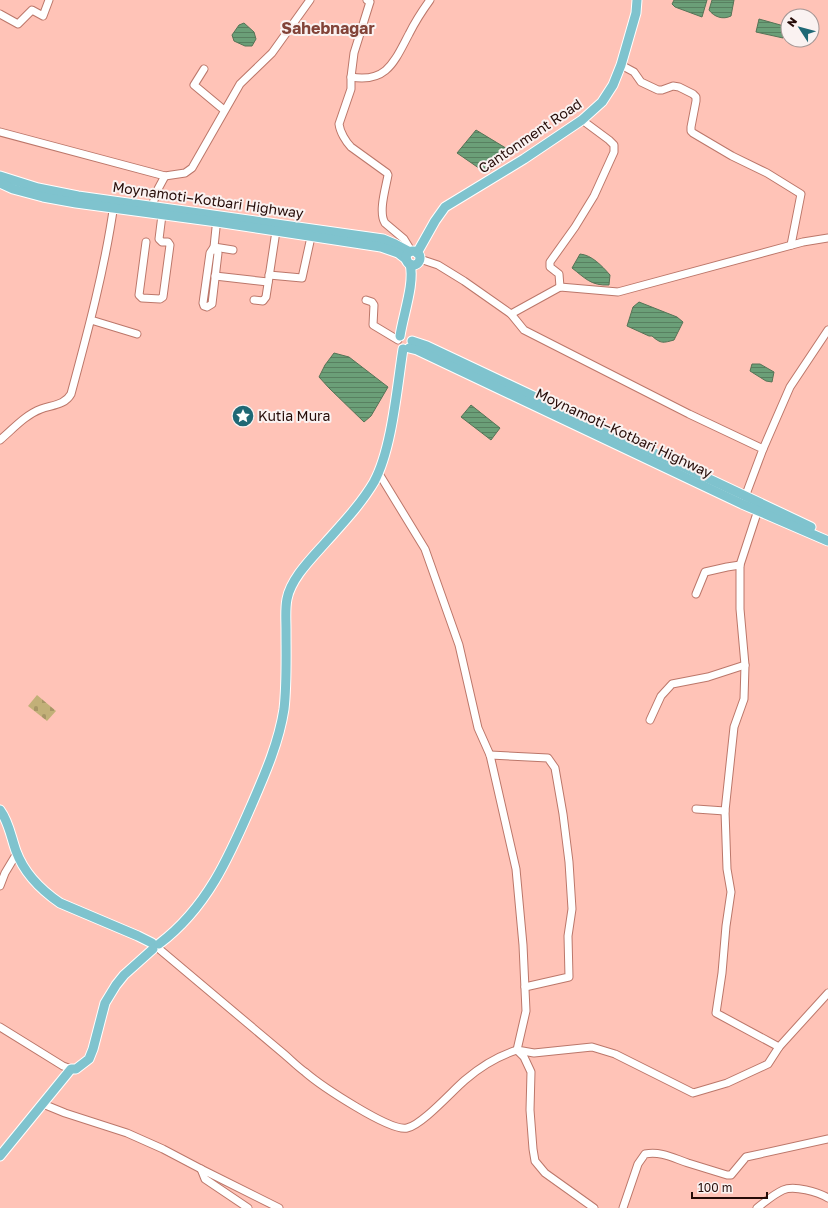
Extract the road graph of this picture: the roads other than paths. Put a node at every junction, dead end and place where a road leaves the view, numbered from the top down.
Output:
1 (49, 0) edge
2 (310, 0) edge
3 (367, 0) edge
4 (430, 0) edge
5 (637, 0) edge
6 (0, 14) edge
7 (621, 65) junction
8 (204, 69) dead end
9 (351, 77) junction
10 (224, 110) junction
11 (582, 120) junction
12 (0, 132) edge
13 (0, 176) edge
14 (165, 176) junction
15 (0, 183) edge
16 (114, 205) junction
17 (152, 206) junction
18 (162, 215) junction
19 (217, 219) junction
20 (276, 231) junction
21 (311, 237) junction
22 (828, 238) edge
23 (146, 242) dead end
24 (791, 245) junction
25 (214, 247) junction
26 (233, 250) dead end
27 (413, 258) junction
28 (215, 276) junction
29 (268, 279) junction
30 (560, 287) junction
31 (254, 300) dead end
32 (366, 300) dead end
33 (511, 314) junction
34 (91, 320) junction
35 (828, 330) edge
36 (137, 334) dead end
37 (405, 341) junction
38 (0, 440) edge
39 (625, 444) junction
40 (763, 448) junction
41 (378, 472) junction
42 (745, 497) junction
43 (759, 508) junction
44 (828, 535) edge
45 (828, 541) edge
46 (740, 565) junction
47 (696, 594) dead end
48 (745, 665) junction
49 (650, 720) dead end
50 (490, 755) junction
51 (696, 809) dead end
52 (0, 810) edge
53 (725, 811) junction
54 (17, 853) junction
55 (0, 886) edge
56 (155, 946) junction
57 (525, 988) junction
58 (828, 993) edge
59 (0, 1028) edge
60 (779, 1047) junction
61 (517, 1050) junction
62 (71, 1069) junction
63 (43, 1104) junction
64 (828, 1139) edge
65 (0, 1156) edge
66 (201, 1169) junction
67 (828, 1198) edge
68 (248, 1208) edge
69 (279, 1208) edge
70 (594, 1208) edge
71 (623, 1208) edge
72 (757, 1208) edge

1 - 6 street
2 - 10 street
3 - 9 street
4 - 9 street
5 - 7 main road, Cantonment Road
7 - 11 main road, Cantonment Road
7 - 24 street
8 - 10 street
9 - 27 street
10 - 14 street
11 - 27 main road, Cantonment Road
11 - 30 street
12 - 14 street
13 - 16 main road, Moynamoti–Kotbari Highway
14 - 17 street
15 - 16 main road, Moynamoti–Kotbari Highway
16 - 17 main road, Moynamoti–Kotbari Highway
16 - 18 main road, Moynamoti–Kotbari Highway
16 - 34 street
17 - 19 main road, Moynamoti–Kotbari Highway
18 - 19 main road, Moynamoti–Kotbari Highway
18 - 23 street
19 - 20 main road, Moynamoti–Kotbari Highway
19 - 25 street
19 - 27 main road, Moynamoti–Kotbari Highway
20 - 21 main road, Moynamoti–Kotbari Highway
20 - 29 street
21 - 27 main road, Moynamoti–Kotbari Highway
21 - 29 street
22 - 24 street
24 - 30 street
25 - 26 street
25 - 28 street
25 - 28 street
27 - 33 street
27 - 37 main road
28 - 29 street
29 - 31 street
30 - 33 street
32 - 37 street
33 - 40 street
34 - 36 street
34 - 38 street
35 - 40 street
37 - 39 main road, Moynamoti–Kotbari Highway
37 - 41 main road
39 - 42 main road, Moynamoti–Kotbari Highway
39 - 43 main road, Moynamoti–Kotbari Highway
40 - 42 street
41 - 50 street
41 - 56 main road
42 - 43 main road, Moynamoti–Kotbari Highway
43 - 44 main road, Moynamoti–Kotbari Highway
43 - 45 main road, Moynamoti–Kotbari Highway
43 - 46 street
46 - 47 street
46 - 48 street
48 - 49 street
48 - 53 street
50 - 57 street
50 - 57 street
51 - 53 street
52 - 54 main road
53 - 60 street
54 - 55 street
54 - 56 main road
56 - 61 street
56 - 62 main road
57 - 61 street
58 - 60 street
59 - 62 street
60 - 61 street
61 - 70 street
62 - 63 main road
63 - 65 main road
63 - 66 street
64 - 71 street
66 - 68 street
66 - 69 street
67 - 72 street

